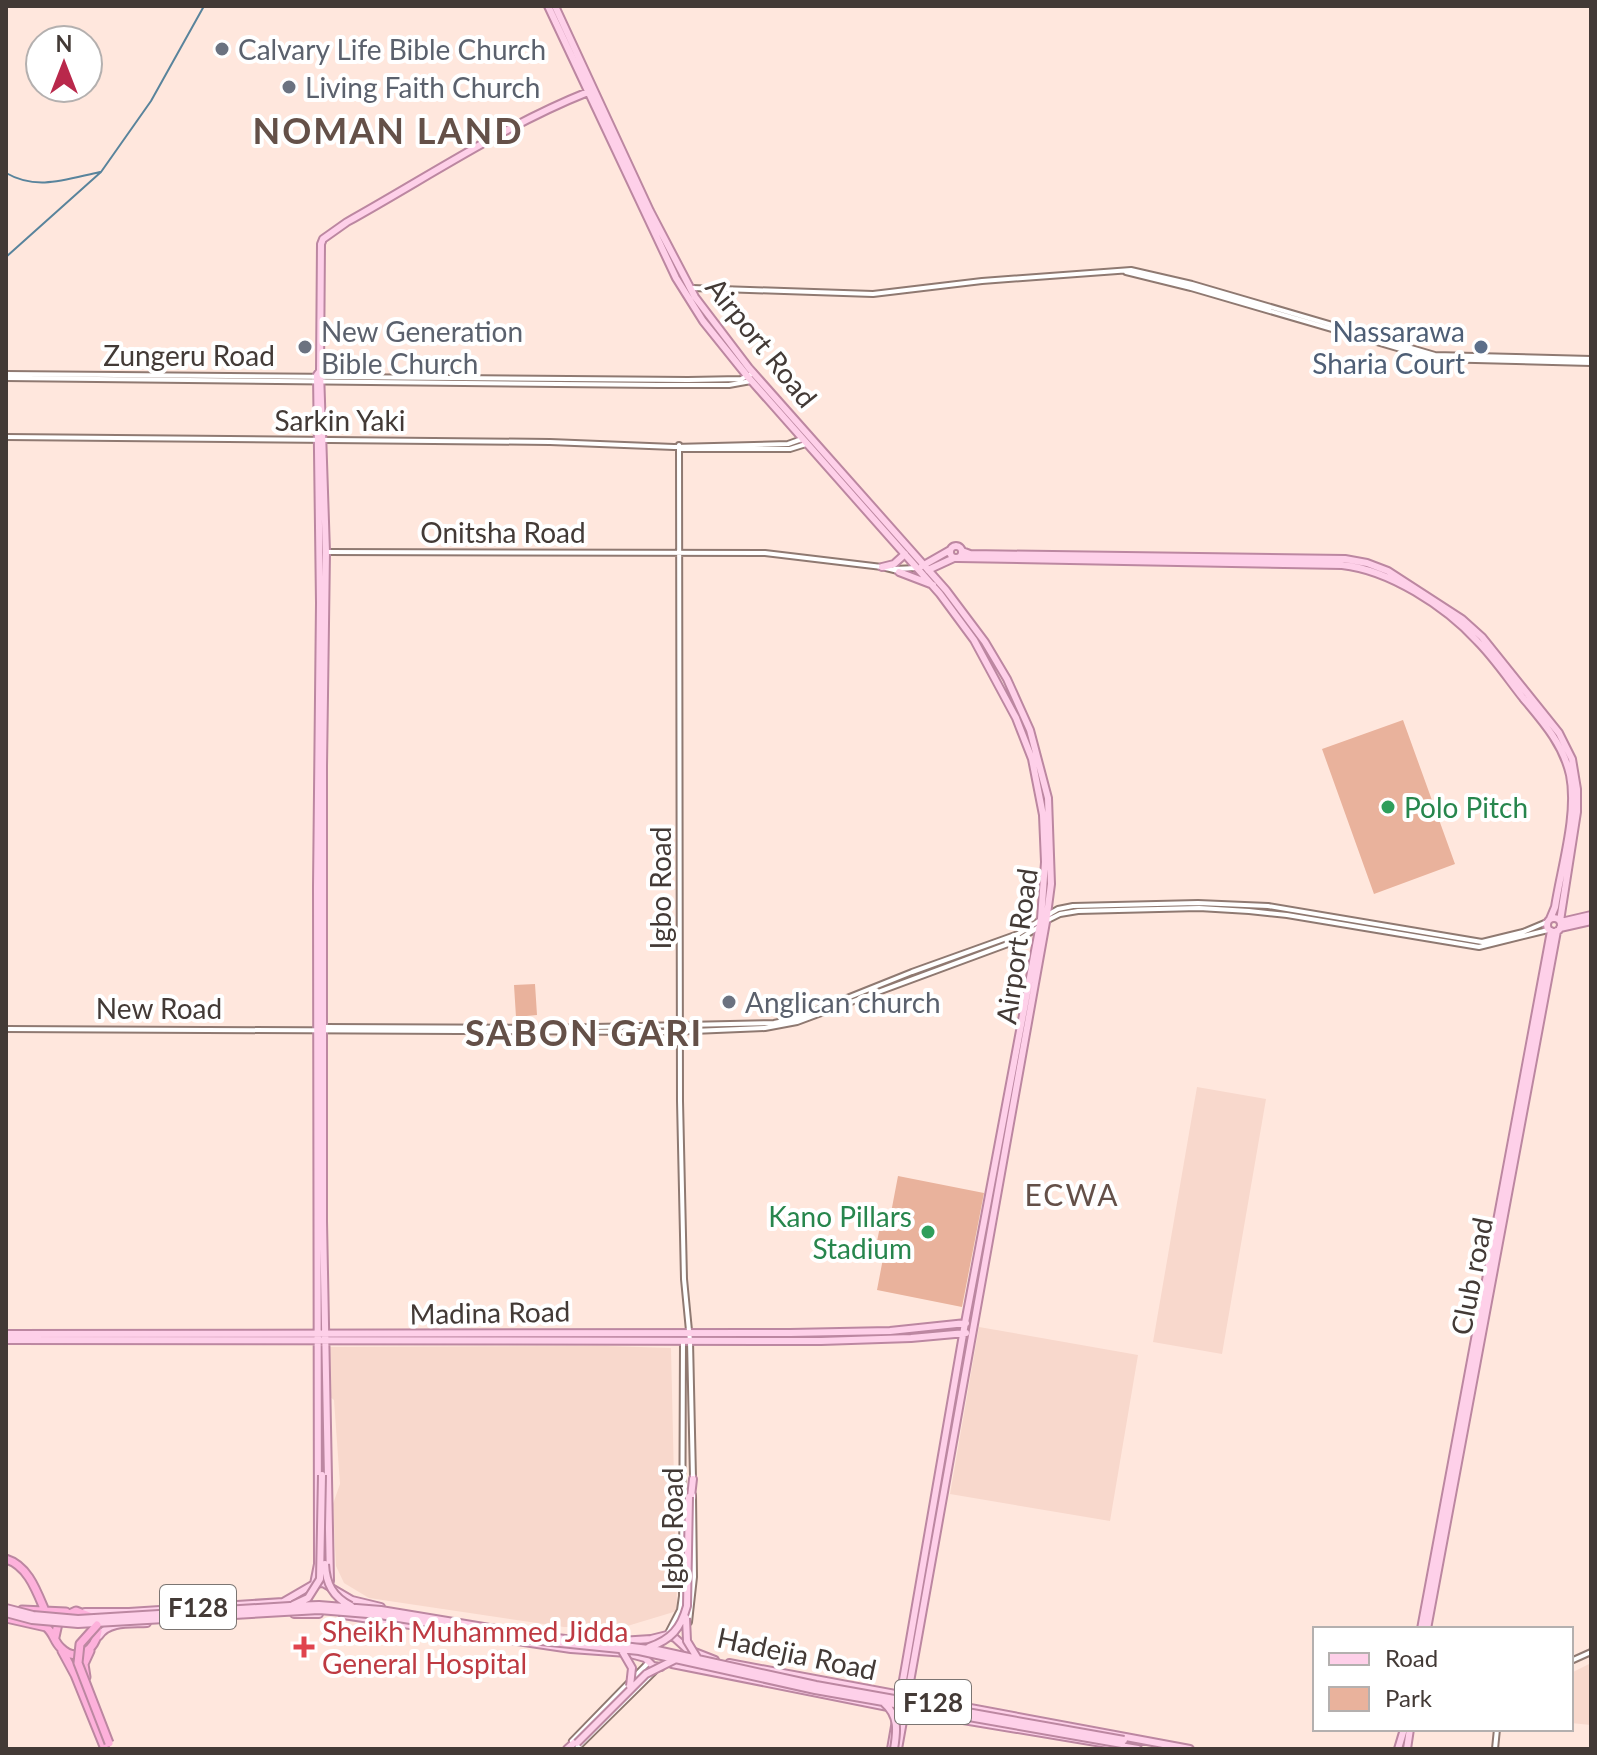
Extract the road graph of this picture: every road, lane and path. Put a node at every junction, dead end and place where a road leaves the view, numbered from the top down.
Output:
1 (548, 6) edge
2 (555, 6) edge
3 (588, 92) junction
4 (689, 288) junction
5 (1591, 361) edge
6 (6, 376) edge
7 (320, 376) junction
8 (753, 377) junction
9 (6, 437) edge
10 (808, 440) junction
11 (321, 441) junction
12 (680, 447) junction
13 (950, 550) junction
14 (962, 551) junction
15 (326, 552) junction
16 (680, 552) junction
17 (905, 554) junction
18 (956, 558) junction
19 (882, 567) junction
20 (923, 569) junction
21 (895, 571) junction
22 (933, 585) junction
23 (1035, 758) junction
24 (320, 800) junction
25 (1572, 824) junction
26 (1591, 918) edge
27 (1043, 921) junction
28 (1554, 925) junction
29 (784, 1024) junction
30 (681, 1025) junction
31 (6, 1029) edge
32 (319, 1029) junction
33 (681, 1032) junction
34 (974, 1322) junction
35 (965, 1323) junction
36 (972, 1331) junction
37 (964, 1333) junction
38 (6, 1337) edge
39 (687, 1337) junction
40 (321, 1338) junction
41 (317, 1455) junction
42 (327, 1455) junction
43 (323, 1475) junction
44 (689, 1480) junction
45 (690, 1497) junction
46 (6, 1559) edge
47 (330, 1585) junction
48 (312, 1586) junction
49 (336, 1593) junction
50 (290, 1606) junction
51 (355, 1607) junction
52 (6, 1611) edge
53 (79, 1612) junction
54 (45, 1613) junction
55 (328, 1613) junction
56 (319, 1614) junction
57 (100, 1624) junction
58 (1424, 1627) edge
59 (54, 1634) junction
60 (667, 1635) junction
61 (651, 1639) junction
62 (95, 1643) junction
63 (679, 1643) junction
64 (58, 1646) junction
65 (647, 1648) junction
66 (621, 1649) junction
67 (698, 1659) junction
68 (647, 1660) junction
69 (674, 1661) junction
70 (660, 1667) junction
71 (902, 1697) junction
72 (881, 1701) junction
73 (901, 1710) junction
74 (1144, 1741) junction
75 (1123, 1742) junction
76 (572, 1747) edge
77 (110, 1748) edge
78 (894, 1749) edge
79 (1140, 1749) edge
80 (1190, 1749) edge

1 - 3 main road, Airport Road
2 - 4 main road, Airport Road
3 - 7 main road
3 - 8 main road, Airport Road
4 - 5 street
4 - 8 main road, Airport Road
6 - 7 street, Zungeru Road
7 - 8 street, Zungeru Road
7 - 8 street
7 - 11 main road
8 - 10 main road, Airport Road
9 - 11 street, Sarkin Yaki
10 - 12 street, Sarkin Yaki
10 - 17 main road, Airport Road
10 - 20 main road, Airport Road
11 - 12 street, Sarkin Yaki
11 - 15 main road
11 - 24 main road
12 - 16 street, Igbo Road
13 - 14 main road
13 - 18 main road
13 - 20 main road
14 - 18 main road
14 - 25 main road
15 - 16 street, Onitsha Road
15 - 24 main road
16 - 19 street, Onitsha Road
16 - 30 street, Igbo Road
17 - 19 main road
17 - 20 main road, Airport Road
18 - 20 main road
18 - 25 main road
19 - 21 street, Onitsha Road
20 - 21 street, Onitsha Road
20 - 22 main road, Airport Road
20 - 23 main road, Airport Road
21 - 22 main road
22 - 23 main road, Airport Road
23 - 27 main road, Airport Road
24 - 32 main road
25 - 28 main road
26 - 28 main road
27 - 28 street, New Road
27 - 29 street, New Road
27 - 34 main road, Airport Road
27 - 35 main road, Airport Road
28 - 58 main road
29 - 30 street, New Road
29 - 33 street, New Road
30 - 32 street, New Road
30 - 33 street, Igbo Road
31 - 32 street, New Road
32 - 33 street, New Road
32 - 40 main road
33 - 39 street, Igbo Road
34 - 35 main road, Madina Road
34 - 36 main road, Airport Road
35 - 37 main road, Airport Road
35 - 39 main road, Madina Road
36 - 37 main road, Madina Road
36 - 71 main road, Airport Road
37 - 39 main road, Madina Road
37 - 71 main road, Airport Road
38 - 40 main road, Madina Road
39 - 40 main road, Madina Road
39 - 44 street, Igbo Road
40 - 41 main road
40 - 42 main road
41 - 43 main road
41 - 48 main road
42 - 43 main road
42 - 47 main road
43 - 50 main road, bridge
43 - 51 main road, bridge
44 - 45 main road
44 - 60 street, Igbo Road
44 - 63 street, Igbo Road
45 - 65 main road, bridge
45 - 67 main road, bridge
46 - 54 highway
47 - 48 main road, F128
47 - 49 main road
48 - 53 main road, F128
48 - 56 main road
49 - 55 main road
49 - 61 main road
50 - 51 main road, bridge
50 - 52 main road, bridge
51 - 65 main road, bridge
52 - 54 highway
52 - 57 main road, bridge
52 - 59 highway
53 - 54 highway
53 - 59 highway
53 - 62 highway
54 - 59 highway
55 - 56 main road, F128
55 - 68 main road, F128
56 - 62 main road, F128
57 - 66 main road, bridge
57 - 77 highway, bridge
59 - 64 highway
60 - 61 main road
60 - 63 main road, F128
61 - 68 main road
62 - 64 highway
62 - 77 highway
63 - 69 main road
63 - 71 main road, Hadejia Road / F128
64 - 77 highway
65 - 67 main road, bridge
66 - 69 main road, bridge
66 - 76 main road, bridge
67 - 75 main road, bridge
68 - 70 main road, F128
68 - 76 street
69 - 70 main road, F128
69 - 72 main road, bridge
69 - 73 main road, Hadejia Road / F128
69 - 76 main road, bridge
70 - 76 street
71 - 73 main road
71 - 74 main road, Hadejia Road / F128
72 - 75 main road, bridge
72 - 78 main road, bridge
73 - 78 main road
73 - 79 main road, Hadejia Road / F128
74 - 75 main road
74 - 80 main road, Hadejia Road / F128
75 - 79 main road

